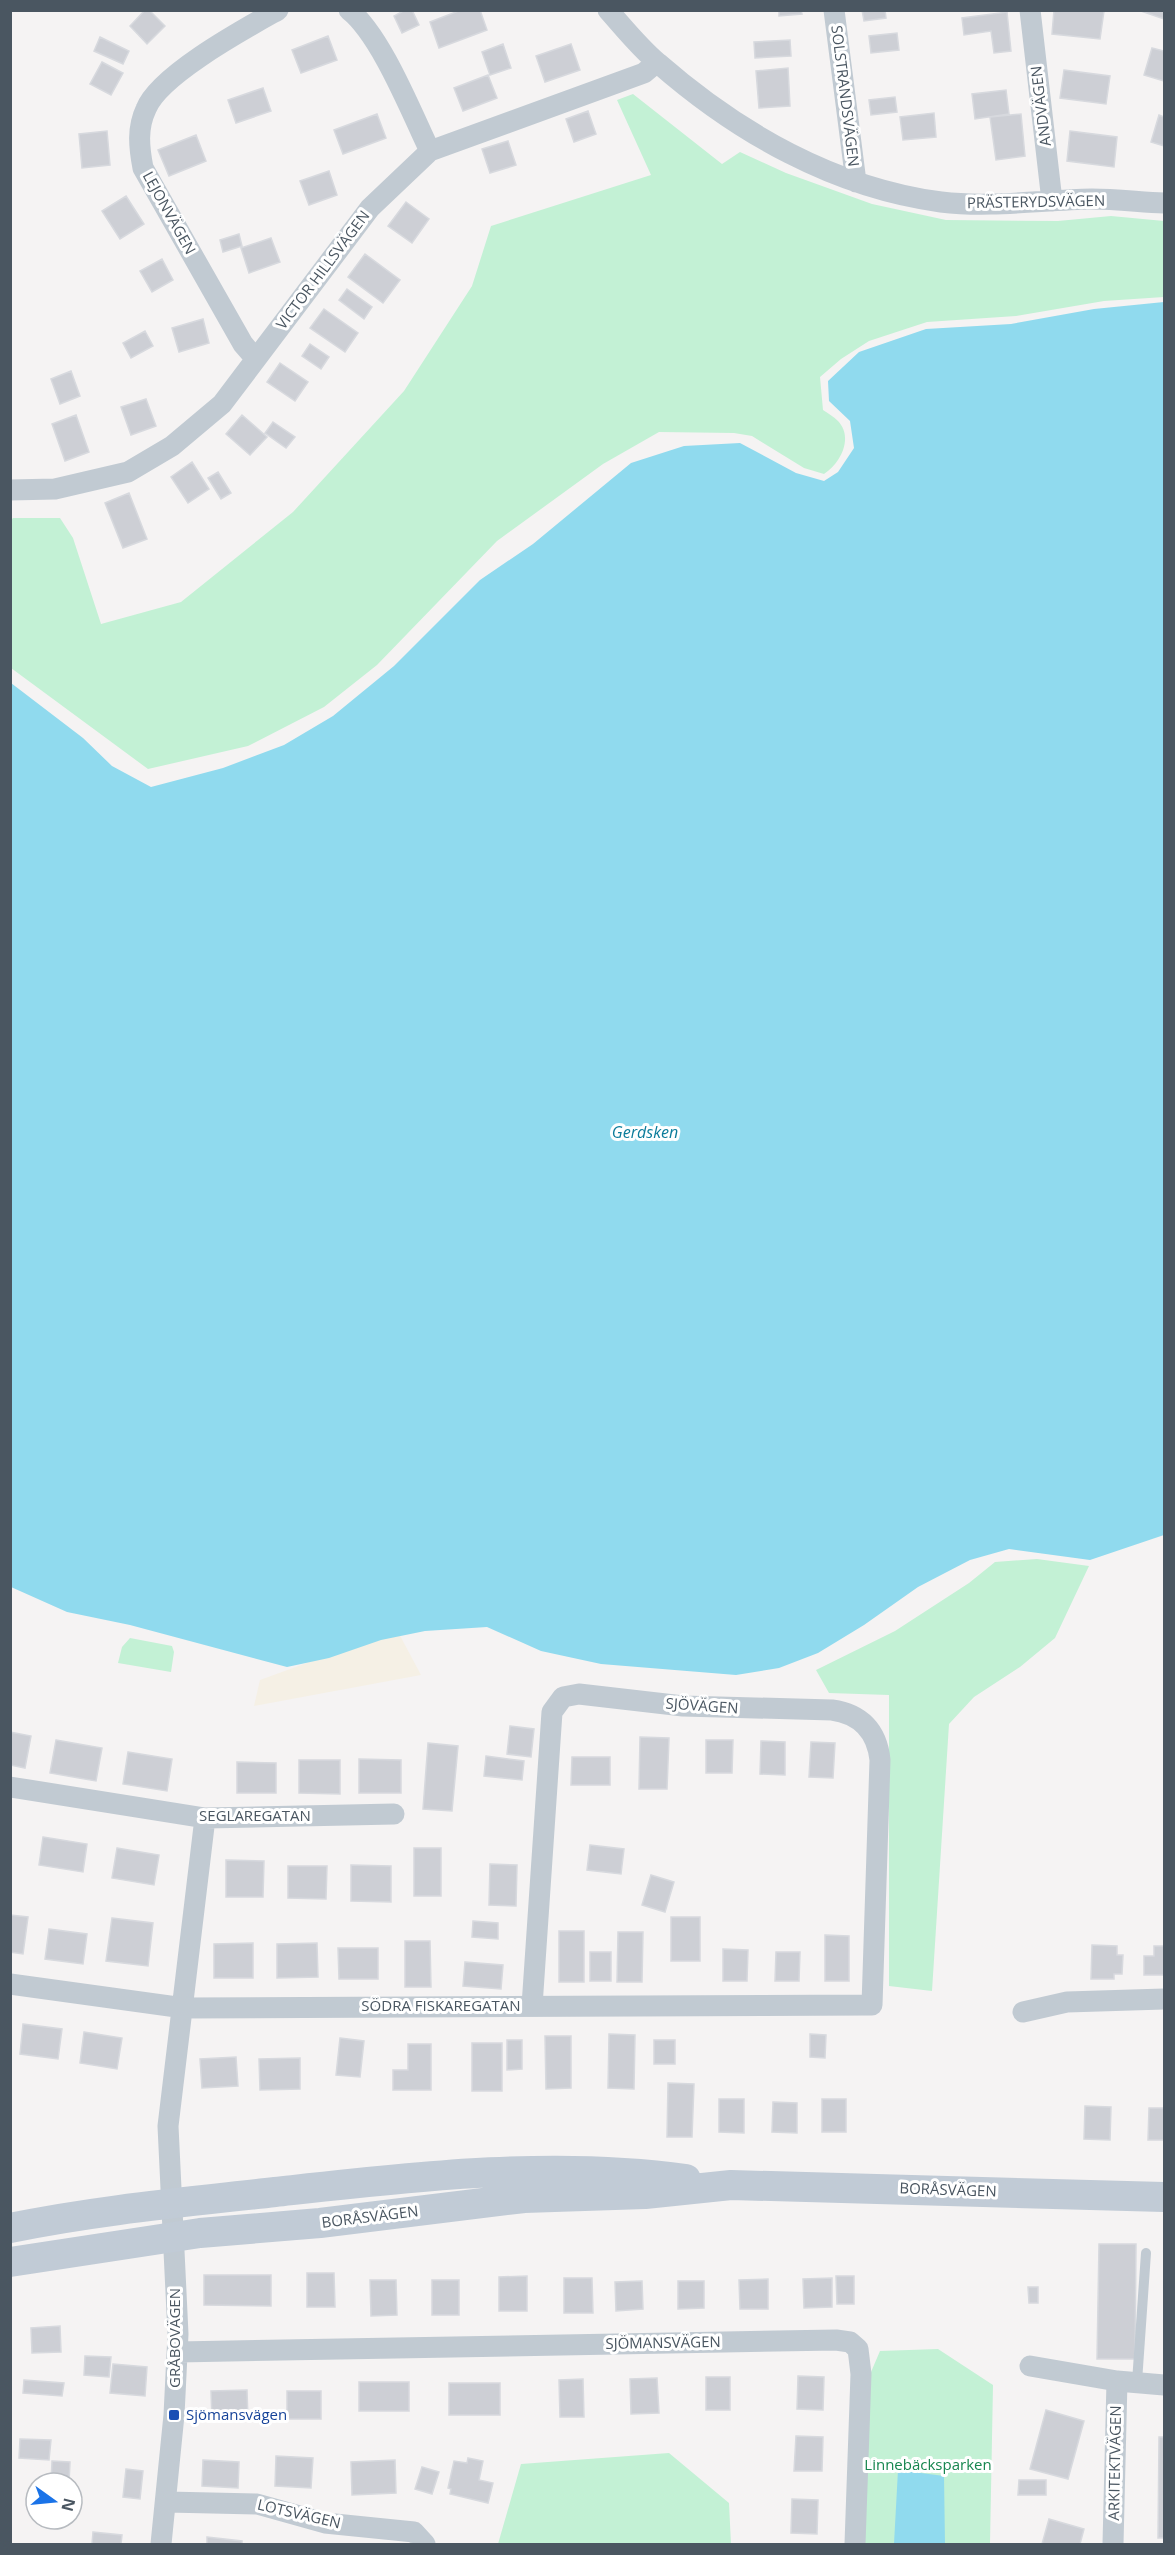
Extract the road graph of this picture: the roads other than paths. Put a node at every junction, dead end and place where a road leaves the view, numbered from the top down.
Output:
1 (278, 10) edge
2 (349, 10) edge
3 (608, 10) edge
4 (834, 10) edge
5 (1030, 10) edge
6 (657, 62) junction
7 (430, 151) junction
8 (856, 182) junction
9 (1052, 201) junction
10 (1164, 203) edge
11 (256, 359) junction
12 (10, 490) edge
13 (10, 1787) edge
14 (394, 1814) dead end
15 (205, 1818) junction
16 (10, 1984) edge
17 (1164, 2000) edge
18 (872, 2005) joint
19 (532, 2006) junction
20 (184, 2008) junction
21 (1023, 2013) dead end
22 (731, 2185) junction
23 (1164, 2197) edge
24 (172, 2203) junction
25 (10, 2228) edge
26 (173, 2238) junction
27 (1146, 2253) dead end
28 (10, 2262) edge
29 (178, 2352) junction
30 (1030, 2366) dead end
31 (1127, 2381) junction
32 (1164, 2385) edge
33 (167, 2502) junction
34 (161, 2544) edge
35 (425, 2544) edge
36 (855, 2544) edge
37 (1113, 2544) edge

1 - 11 street, LEJONVÄGEN
2 - 7 street
3 - 6 street, PRÄSTERYDSVÄGEN
4 - 8 street, SOLSTRANDSVÄGEN
5 - 9 street, ANDVÄGEN
6 - 7 street, VICTOR HILLSVÄGEN
6 - 8 street, PRÄSTERYDSVÄGEN
7 - 11 street, VICTOR HILLSVÄGEN
8 - 9 street, PRÄSTERYDSVÄGEN
9 - 10 street, PRÄSTERYDSVÄGEN
11 - 12 street, VICTOR HILLSVÄGEN
13 - 15 street, SEGLAREGATAN
14 - 15 street, SEGLAREGATAN
15 - 20 street, GRÅBOVÄGEN
16 - 20 street, SÖDRA FISKAREGATAN
17 - 21 street
18 - 19 street, SÖDRA FISKAREGATAN
18 - 19 street, SJÖVÄGEN
19 - 20 street, SÖDRA FISKAREGATAN
20 - 24 street, GRÅBOVÄGEN
22 - 23 main road, BORÅSVÄGEN
22 - 24 main road, BORÅSVÄGEN
22 - 26 main road, BORÅSVÄGEN
24 - 25 main road, BORÅSVÄGEN
24 - 26 street, GRÅBOVÄGEN
26 - 28 main road, BORÅSVÄGEN
26 - 29 street, GRÅBOVÄGEN
27 - 31 lane
29 - 33 street, GRÅBOVÄGEN
29 - 36 street, SJÖMANSVÄGEN
30 - 31 street
31 - 32 street
31 - 37 street, ARKITEKTVÄGEN
33 - 34 street, GRÅBOVÄGEN
33 - 35 street, LOTSVÄGEN

